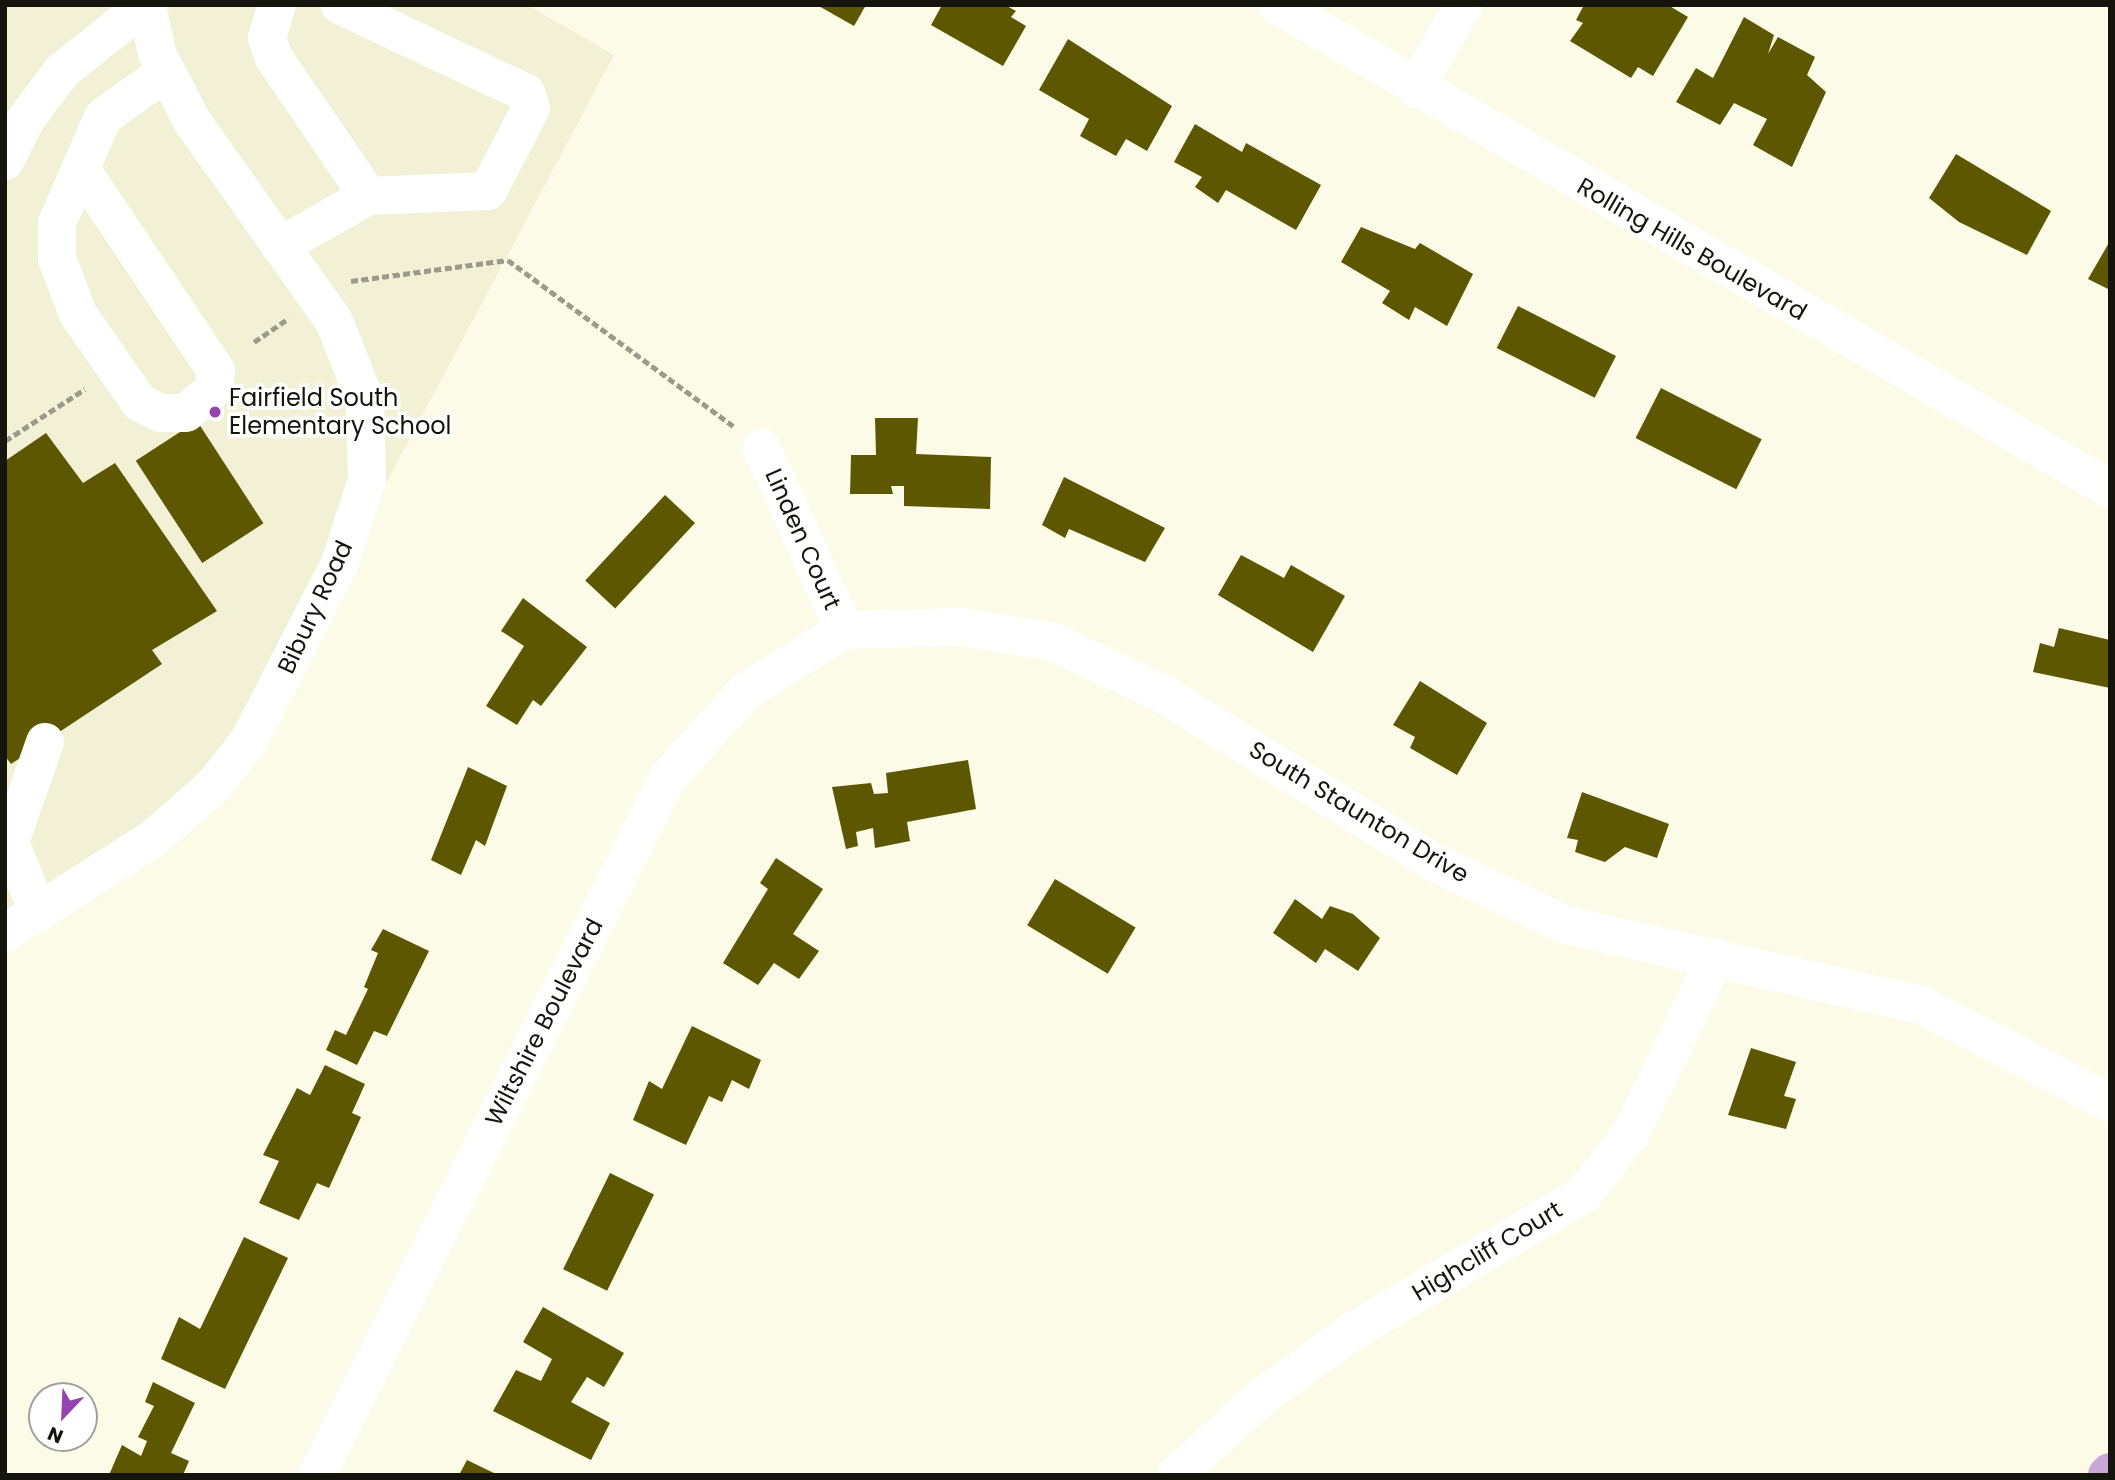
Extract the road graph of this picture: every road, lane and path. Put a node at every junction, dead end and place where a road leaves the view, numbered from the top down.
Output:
1 (146, 5) edge
2 (277, 5) edge
3 (340, 5) edge
4 (1277, 5) edge
5 (1464, 5) edge
6 (166, 72) junction
7 (1415, 89) junction
8 (5, 161) edge
9 (83, 172) junction
10 (368, 196) junction
11 (281, 246) junction
12 (318, 298) junction
13 (254, 342) dead end
14 (92, 384) dead end
15 (5, 441) edge
16 (762, 447) joint
17 (2110, 489) edge
18 (844, 630) junction
19 (45, 742) dead end
20 (14, 874) edge
21 (38, 913) junction
22 (5, 933) edge
23 (1716, 958) junction
24 (2110, 1103) edge
25 (317, 1475) edge
26 (1176, 1475) edge

1 - 6 street, Bibury Road
1 - 8 street
2 - 10 street
3 - 10 street
4 - 7 street, Rolling Hills Boulevard
5 - 7 street
6 - 9 street
6 - 11 street, Bibury Road
7 - 17 street, Rolling Hills Boulevard
9 - 9 street
10 - 11 street
11 - 12 street, Bibury Road
12 - 13 path
12 - 16 path
12 - 21 street, Bibury Road
14 - 15 path
16 - 18 street, Linden Court
18 - 23 street, South Staunton Drive
18 - 25 street, Wiltshire Boulevard
19 - 20 street
20 - 21 street
21 - 22 street, Bibury Road
23 - 24 street, South Staunton Drive
23 - 26 street, Highcliff Court

